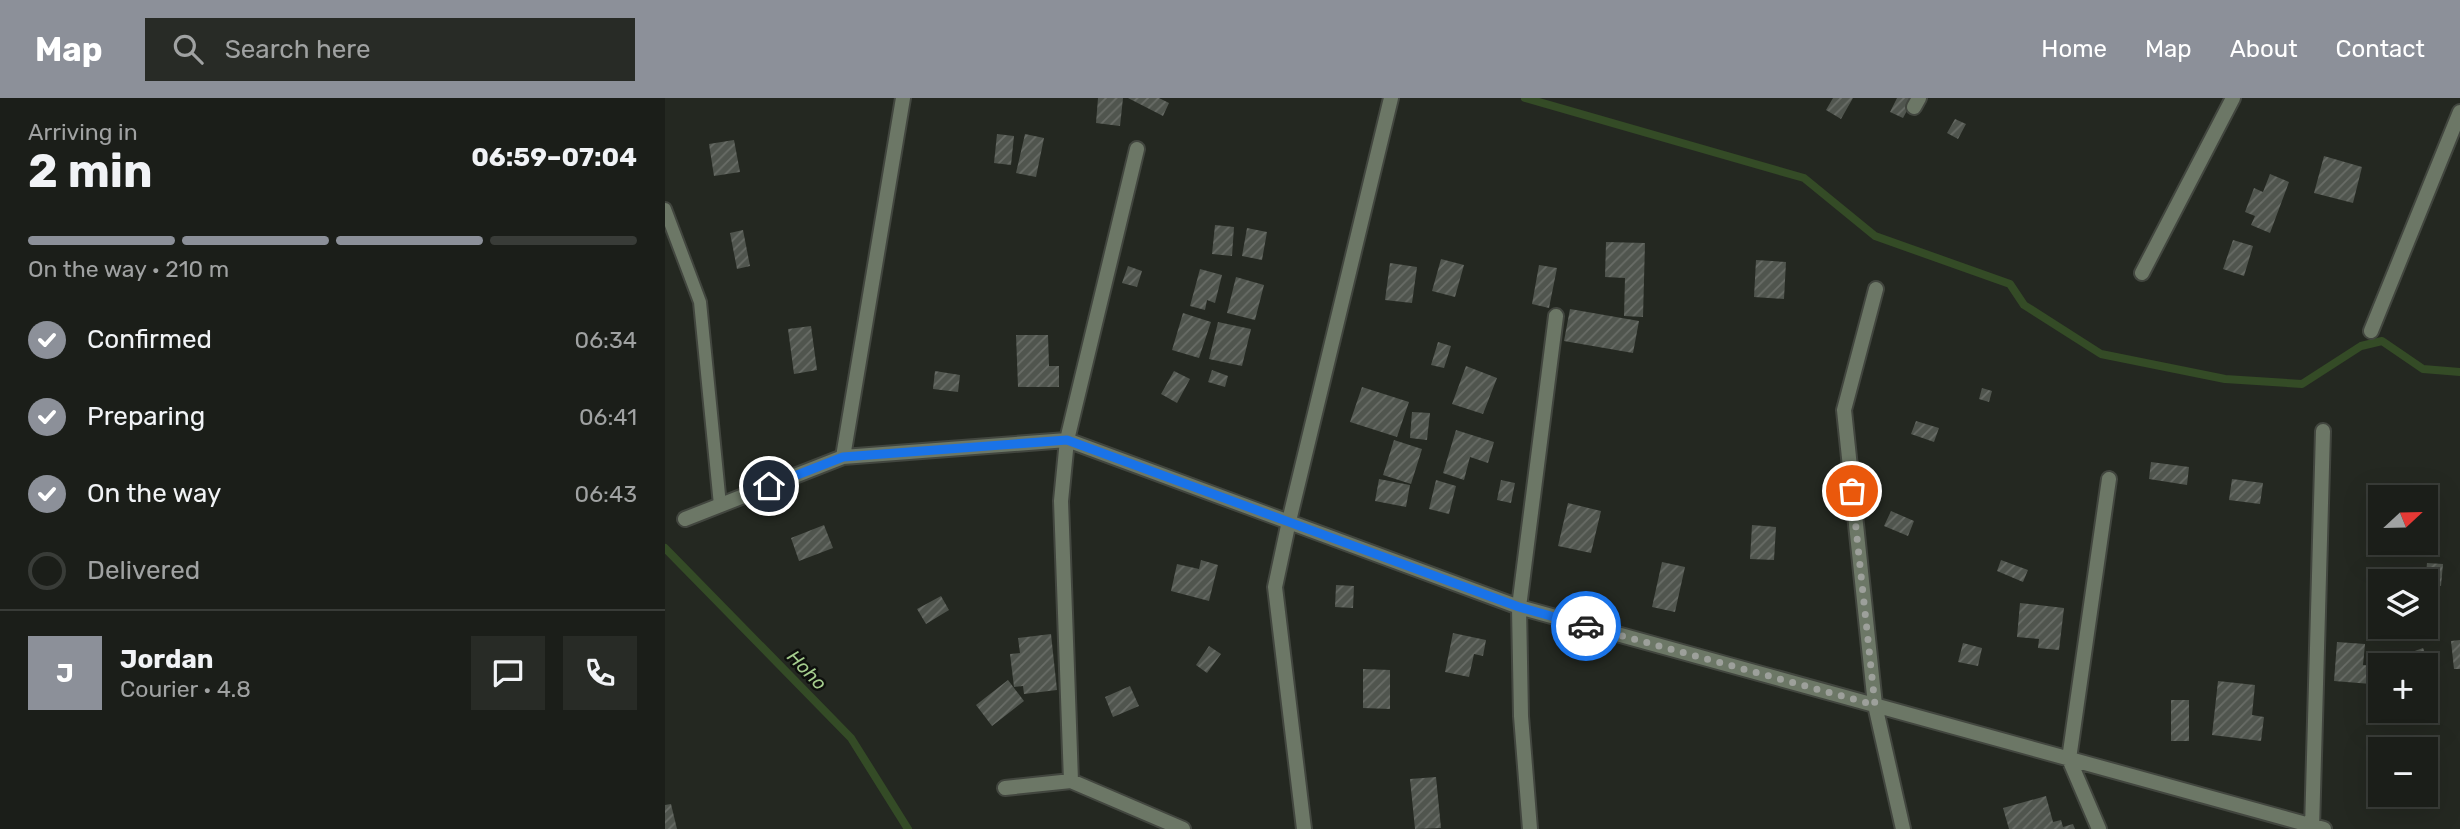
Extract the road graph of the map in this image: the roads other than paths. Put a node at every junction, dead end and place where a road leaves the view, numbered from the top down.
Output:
1 (902, 98) edge
2 (1391, 98) edge
3 (2233, 98) edge
4 (2460, 112) edge
5 (1137, 149) dead end
6 (665, 209) edge
7 (2142, 272) dead end
8 (1876, 289) dead end
9 (1556, 316) dead end
10 (2371, 331) dead end
11 (2323, 431) dead end
12 (1067, 440) junction
13 (843, 457) junction
14 (2109, 479) dead end
15 (720, 505) junction
16 (685, 519) dead end
17 (1289, 521) junction
18 (1519, 607) junction
19 (1875, 705) junction
20 (2069, 759) junction
21 (1071, 782) junction
22 (1005, 788) dead end
23 (2316, 828) edge
24 (1183, 829) edge
25 (1304, 829) edge
26 (1530, 829) edge
27 (1903, 829) edge
28 (2099, 829) edge

1 - 13 street
2 - 17 street
3 - 7 street
4 - 10 street
5 - 12 street
6 - 15 lane
8 - 19 street
9 - 18 street
11 - 23 street
12 - 13 street
12 - 17 street
12 - 21 street
13 - 15 street
14 - 20 street
15 - 16 street
17 - 18 street
17 - 25 street
18 - 19 street
18 - 26 street
19 - 20 street
19 - 27 street
20 - 23 street
20 - 28 street
21 - 22 street
21 - 24 street

